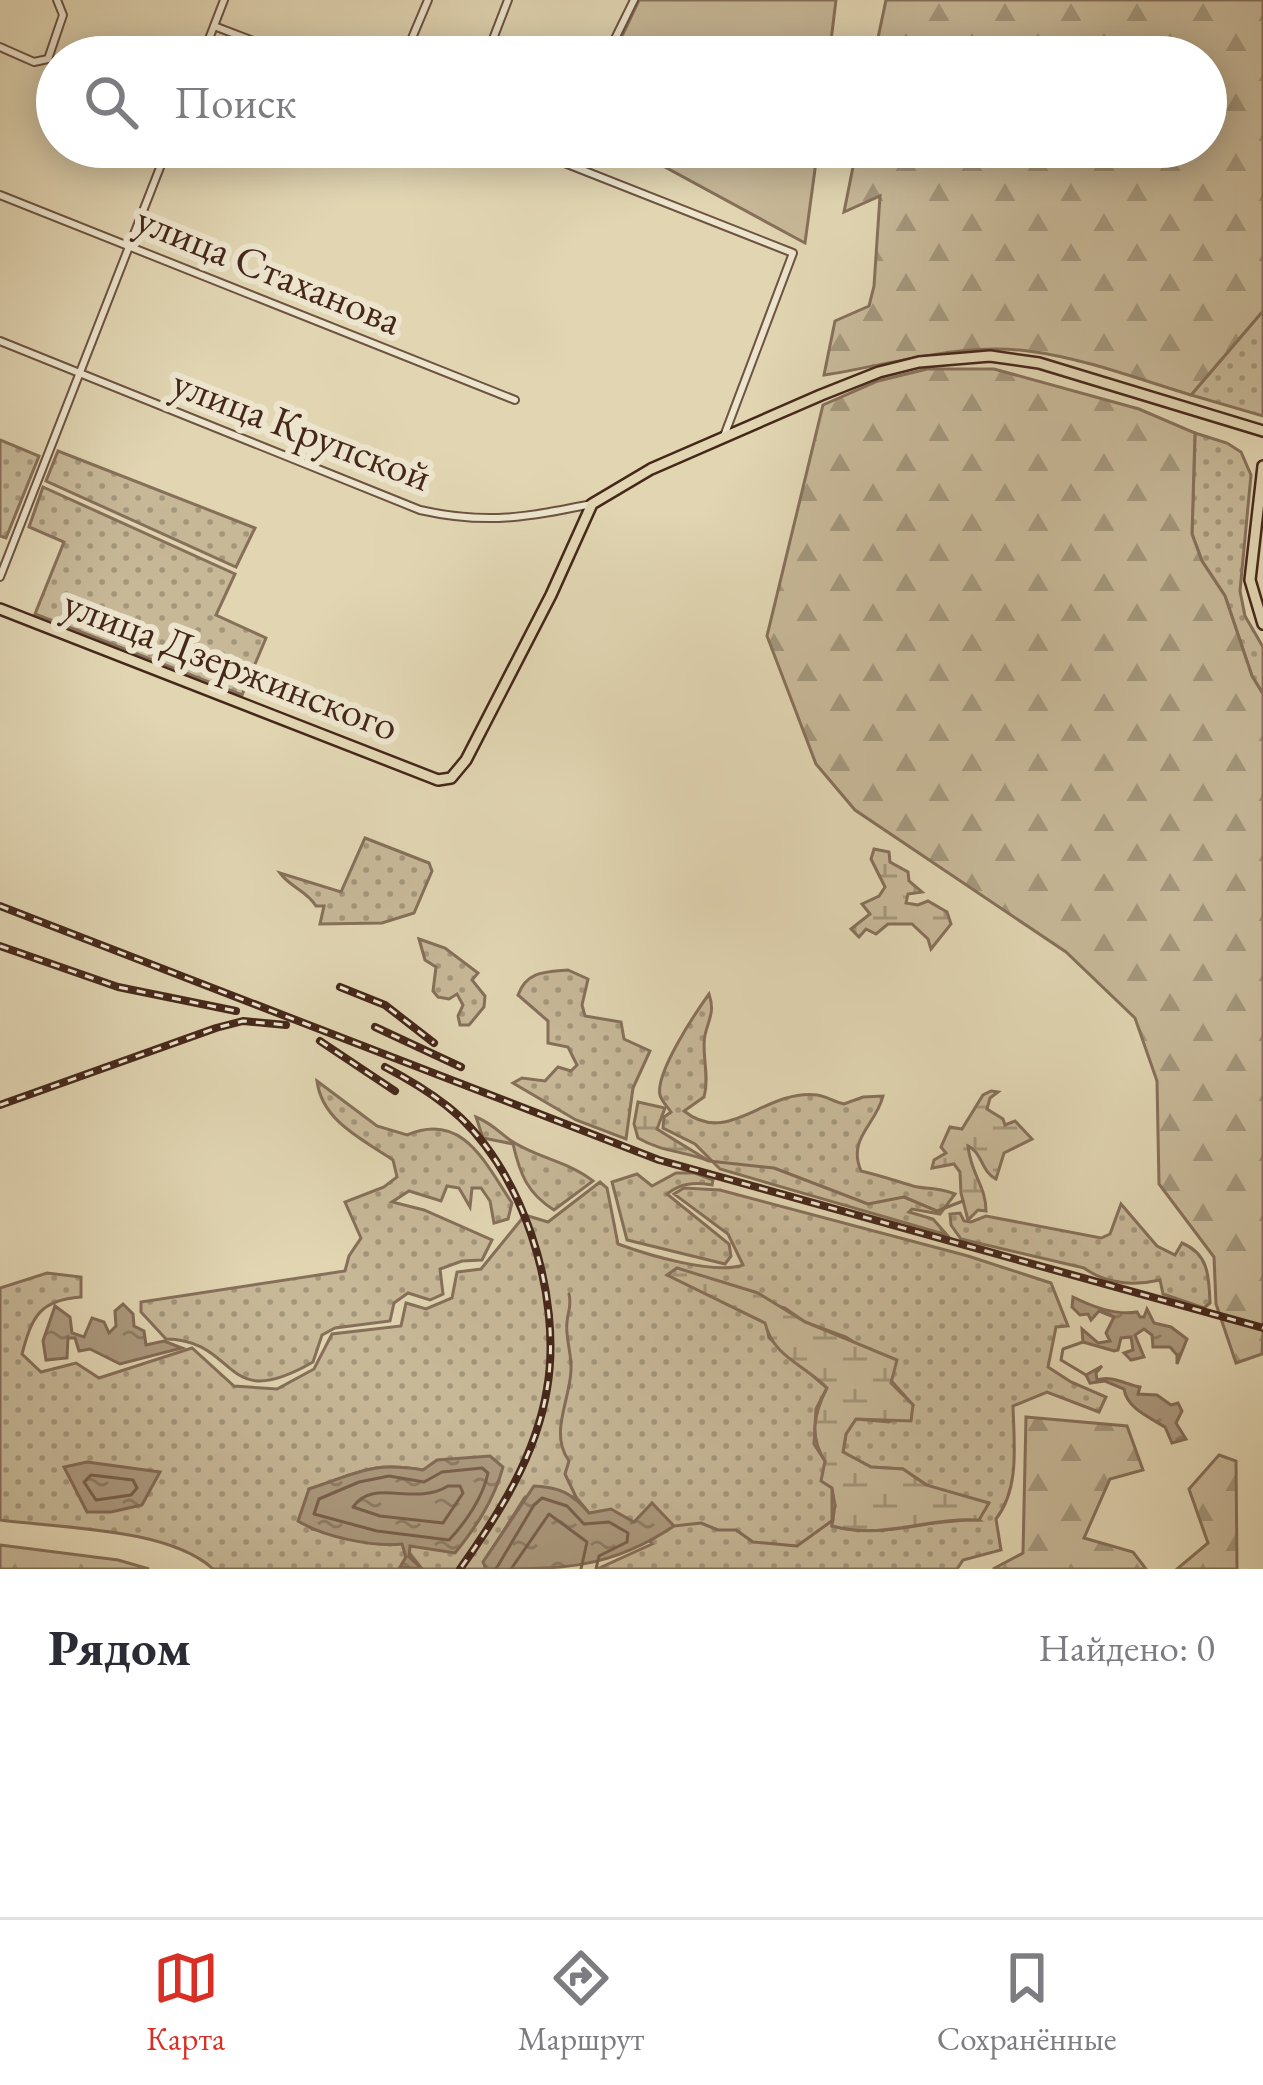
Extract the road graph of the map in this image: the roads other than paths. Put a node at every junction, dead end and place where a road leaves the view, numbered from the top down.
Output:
1 (57, 0) edge
2 (224, 0) edge
3 (428, 0) edge
4 (508, 0) edge
5 (634, 0) edge
6 (214, 26) junction
7 (56, 36) edge
8 (210, 36) edge
9 (240, 36) edge
10 (413, 36) edge
11 (494, 36) edge
12 (616, 36) edge
13 (0, 47) edge
14 (36, 62) edge
15 (159, 168) edge
16 (578, 168) edge
17 (0, 195) edge
18 (128, 244) junction
19 (0, 341) edge
20 (80, 374) junction
21 (515, 400) dead end
22 (1263, 431) edge
23 (724, 436) junction
24 (1263, 466) edge
25 (592, 504) junction
26 (0, 577) edge
27 (0, 609) edge
28 (1263, 625) edge

1 - 7 street
2 - 6 street
3 - 10 street
4 - 11 street
5 - 12 street
6 - 8 street
6 - 9 street
13 - 14 street
15 - 18 street
16 - 23 street
17 - 18 street, улица Стаханова
18 - 20 street
18 - 21 street, улица Стаханова
19 - 20 street, улица Крупской
20 - 25 street, улица Крупской
20 - 26 street
22 - 23 main road
23 - 25 main road
24 - 28 main road
25 - 27 main road, улица Дзержинского

